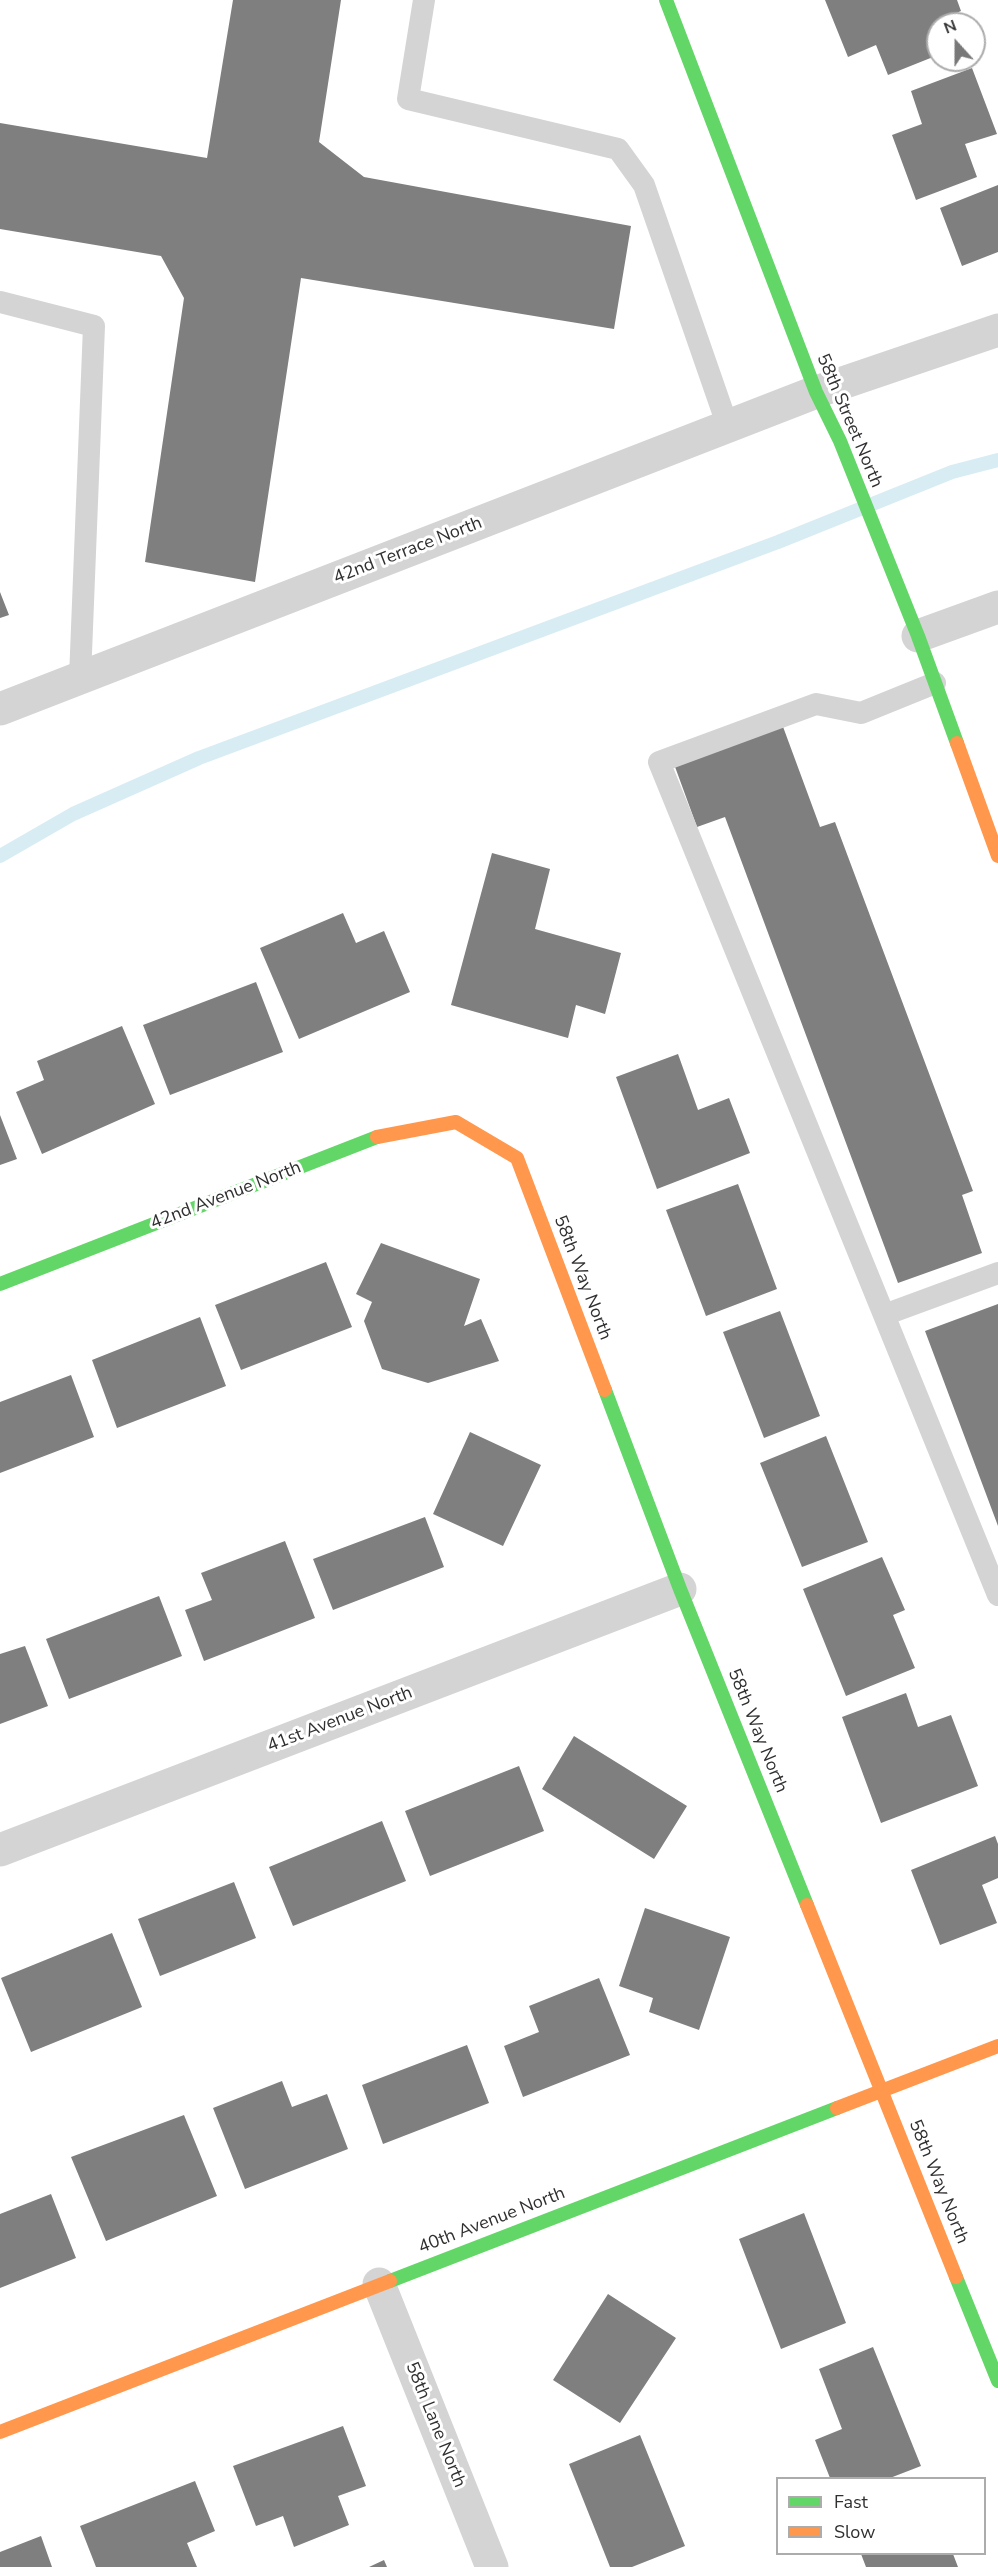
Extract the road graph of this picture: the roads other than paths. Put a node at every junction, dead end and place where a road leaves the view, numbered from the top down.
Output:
1 (424, 0) edge
2 (666, 0) edge
3 (0, 302) edge
4 (998, 330) edge
5 (816, 392) junction
6 (728, 427) junction
7 (998, 607) edge
8 (918, 636) junction
9 (80, 678) junction
10 (935, 683) junction
11 (0, 709) edge
12 (998, 856) edge
13 (456, 1122) joint
14 (998, 1273) edge
15 (0, 1284) edge
16 (884, 1315) junction
17 (680, 1589) junction
18 (998, 1595) edge
19 (0, 1850) edge
20 (998, 2046) edge
21 (882, 2092) junction
22 (379, 2284) junction
23 (998, 2381) edge
24 (0, 2432) edge
25 (492, 2567) edge

1 - 6 lane
2 - 5 street, 58th Street North
3 - 9 lane
4 - 5 street
5 - 6 street, 42nd Terrace North
5 - 8 street, 58th Street North
6 - 9 street, 42nd Terrace North
7 - 8 street
8 - 10 street, 58th Street North
9 - 11 street, 42nd Terrace North
10 - 12 street, 58th Street North
10 - 16 lane
13 - 15 street, 42nd Avenue North
13 - 17 street, 58th Way North
14 - 16 lane
16 - 18 lane
17 - 19 street, 41st Avenue North
17 - 21 street, 58th Way North
20 - 21 street, 40th Avenue North
21 - 22 street, 40th Avenue North
21 - 23 street, 58th Way North
22 - 24 street, 40th Avenue North
22 - 25 street, 58th Lane North

